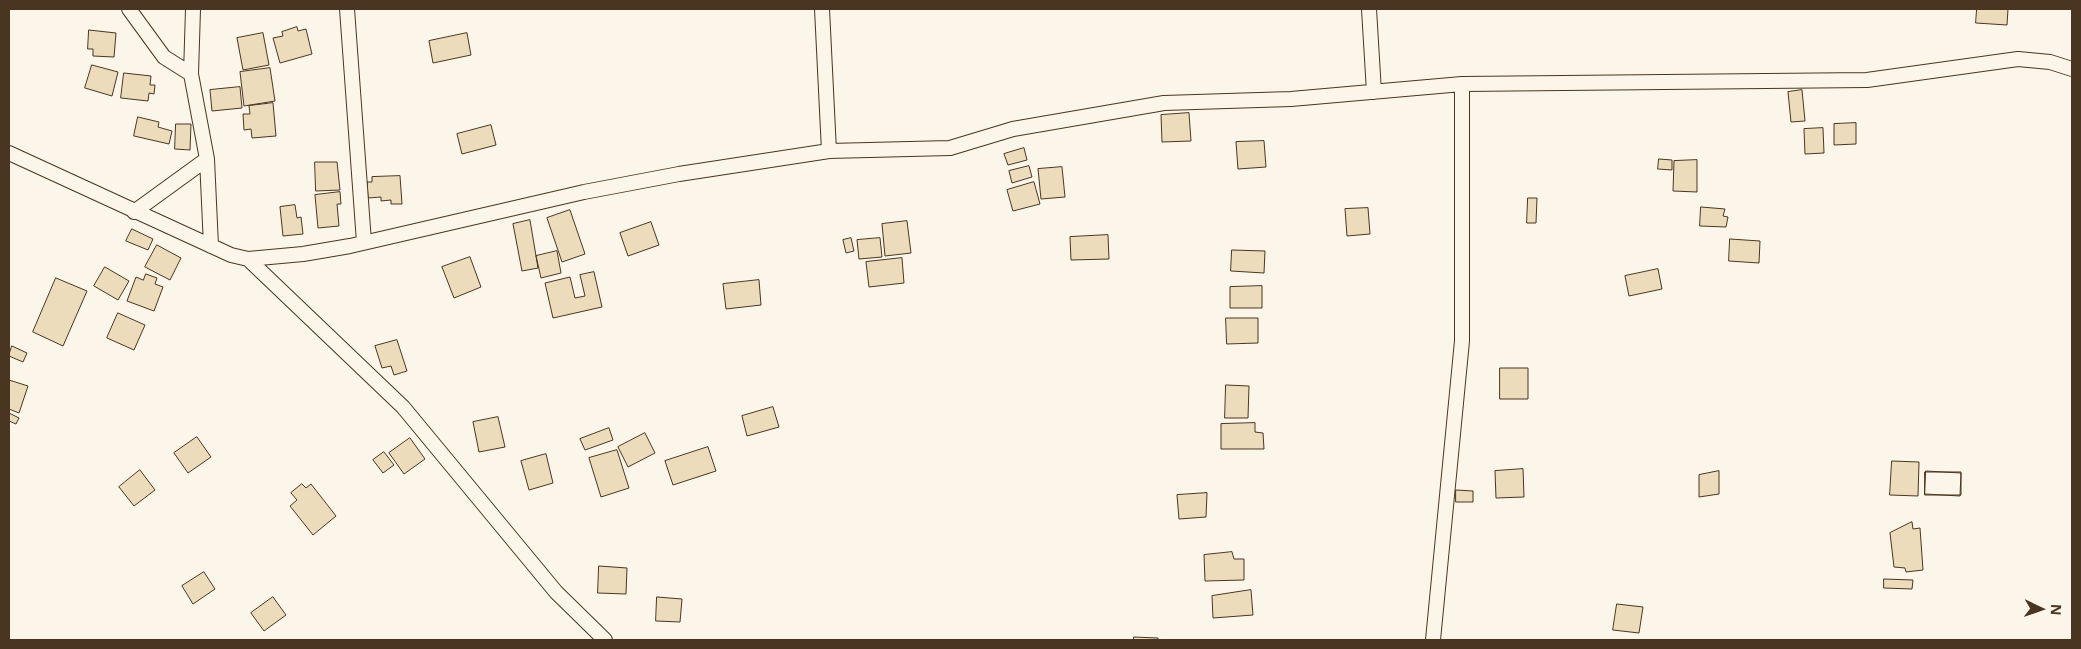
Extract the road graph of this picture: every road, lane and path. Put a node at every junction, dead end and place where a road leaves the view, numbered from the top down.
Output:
1 (193, 9) edge
2 (347, 9) edge
3 (822, 9) edge
4 (1369, 9) edge
5 (137, 11) edge
6 (2072, 69) edge
7 (191, 74) junction
8 (1462, 84) junction
9 (1374, 92) junction
10 (828, 151) junction
11 (9, 153) edge
12 (207, 159) junction
13 (134, 212) junction
14 (364, 242) junction
15 (211, 246) junction
16 (248, 259) junction
17 (605, 640) edge
18 (1433, 640) edge

1 - 7 street
2 - 14 street
3 - 10 street
4 - 9 street
5 - 7 street
6 - 8 street
7 - 12 street
8 - 9 street
8 - 18 street
9 - 10 street
10 - 14 street
11 - 13 street
12 - 13 street
12 - 15 street
13 - 15 street
14 - 16 street
15 - 16 street
16 - 17 street

